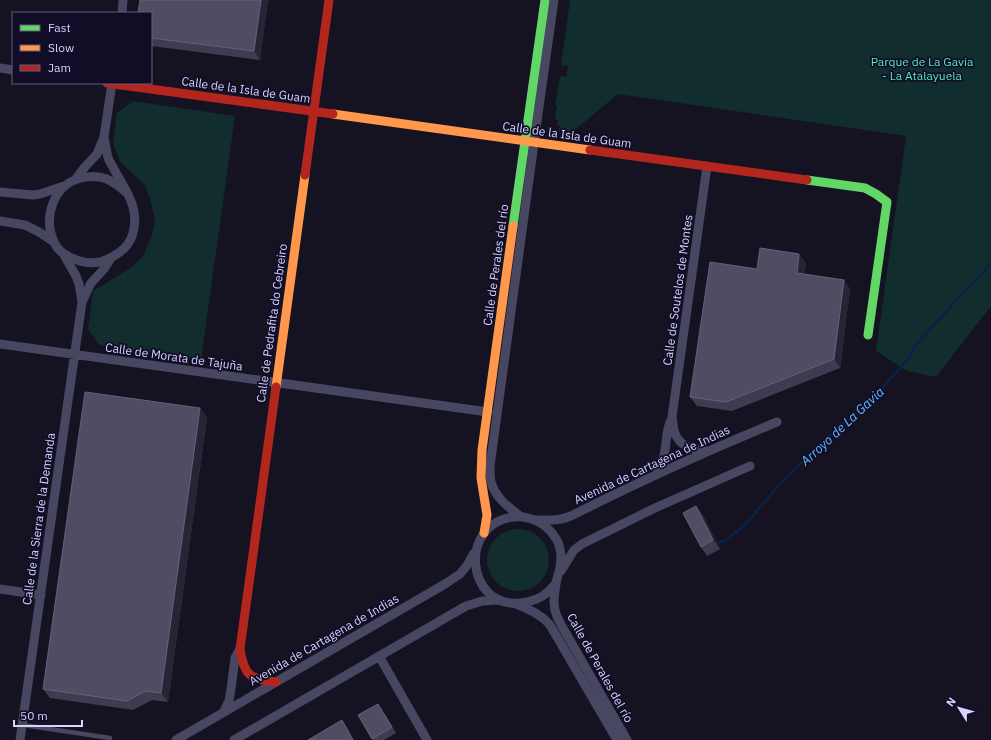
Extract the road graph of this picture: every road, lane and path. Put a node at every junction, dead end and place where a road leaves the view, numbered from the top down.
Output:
1 (123, 0) edge
2 (329, 0) edge
3 (545, 0) edge
4 (554, 0) edge
5 (122, 12) edge
6 (0, 68) edge
7 (12, 70) edge
8 (110, 84) edge
9 (117, 84) edge
10 (314, 112) junction
11 (104, 137) junction
12 (530, 142) junction
13 (707, 166) junction
14 (75, 180) junction
15 (65, 185) junction
16 (0, 192) edge
17 (127, 193) junction
18 (0, 221) edge
19 (54, 242) junction
20 (64, 254) junction
21 (111, 258) junction
22 (82, 302) junction
23 (868, 335) dead end
24 (0, 344) edge
25 (74, 355) junction
26 (277, 383) junction
27 (488, 412) junction
28 (672, 417) junction
29 (777, 422) dead end
30 (708, 451) junction
31 (750, 466) dead end
32 (656, 475) junction
33 (520, 516) junction
34 (534, 520) junction
35 (484, 533) junction
36 (476, 550) junction
37 (557, 578) junction
38 (0, 589) edge
39 (40, 595) junction
40 (499, 600) junction
41 (515, 603) junction
42 (240, 649) junction
43 (379, 656) junction
44 (276, 682) junction
45 (224, 711) junction
46 (22, 726) junction
47 (20, 740) edge
48 (107, 740) edge
49 (176, 740) edge
50 (235, 740) edge
51 (427, 740) edge
52 (617, 740) edge
53 (627, 740) edge

1 - 5 street
2 - 10 street, Calle de Pedrafita do Cebreiro
3 - 12 street, Calle de Perales del río
4 - 12 street, Calle de Perales del río
6 - 7 street
8 - 11 street
9 - 10 street, Calle de la Isla de Guam
10 - 12 street, Calle de la Isla de Guam
10 - 26 street, Calle de Pedrafita do Cebreiro
11 - 14 street
11 - 17 street
12 - 13 street, Calle de la Isla de Guam
12 - 27 street, Calle de Perales del río
12 - 33 street, Calle de Perales del río
13 - 23 street, Calle de la Isla de Guam
13 - 28 street, Calle de Soutelos de Montes
14 - 15 street
14 - 17 street
15 - 16 street
15 - 19 street
17 - 21 street
18 - 19 street
19 - 20 street
20 - 21 street
20 - 22 street, Calle de la Sierra de la Demanda
21 - 22 street, Calle de la Sierra de la Demanda
22 - 25 street, Calle de la Sierra de la Demanda
24 - 25 street, Calle de Morata de Tajuña
25 - 26 street, Calle de Morata de Tajuña
25 - 39 street, Calle de la Sierra de la Demanda
26 - 27 street, Calle de Morata de Tajuña
26 - 42 street, Calle de Pedrafita do Cebreiro
27 - 35 street, Calle de Perales del río
28 - 30 street, Calle de Soutelos de Montes
28 - 32 street, Calle de Soutelos de Montes
29 - 30 street, Avenida de Cartagena de Indias
30 - 32 street, Avenida de Cartagena de Indias
31 - 37 street
32 - 34 street, Avenida de Cartagena de Indias
33 - 34 street
33 - 35 street
34 - 37 street
35 - 36 street
36 - 40 street
36 - 44 street, Avenida de Cartagena de Indias
37 - 41 street
37 - 53 street, Calle de Perales del río
38 - 39 street
39 - 46 street, Calle de la Sierra de la Demanda
40 - 41 street
40 - 43 street
41 - 52 street, Calle de Perales del río
42 - 44 street, Calle de Pedrafita do Cebreiro
42 - 45 street, Calle de Pedrafita do Cebreiro
43 - 50 street
43 - 51 street
44 - 45 street, Avenida de Cartagena de Indias
45 - 49 street, Avenida de Cartagena de Indias
46 - 47 street, Calle de la Sierra de la Demanda
46 - 48 lane

